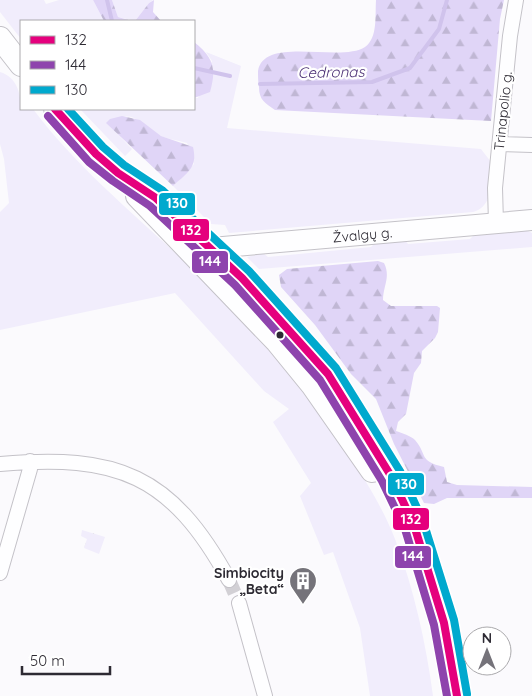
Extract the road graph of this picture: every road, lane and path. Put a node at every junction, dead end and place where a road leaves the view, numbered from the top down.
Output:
1 (516, 0) edge
2 (0, 38) edge
3 (20, 64) edge
4 (56, 110) edge
5 (500, 144) junction
6 (532, 145) edge
7 (532, 220) edge
8 (496, 223) junction
9 (205, 255) junction
10 (320, 380) junction
11 (30, 461) junction
12 (0, 464) edge
13 (0, 573) edge
14 (229, 580) tunnel mouth
15 (239, 603) tunnel mouth
16 (265, 696) edge
17 (446, 696) edge
18 (457, 696) edge

1 - 5 street, Trinapolio g.
2 - 3 main road
4 - 9 main road
5 - 6 street
5 - 8 street, Trinapolio g.
7 - 8 main road, Žvalgų g.
8 - 9 main road, Žvalgų g.
9 - 10 main road
10 - 17 main road
10 - 18 main road
11 - 12 street
11 - 13 street
11 - 14 street
15 - 16 street

